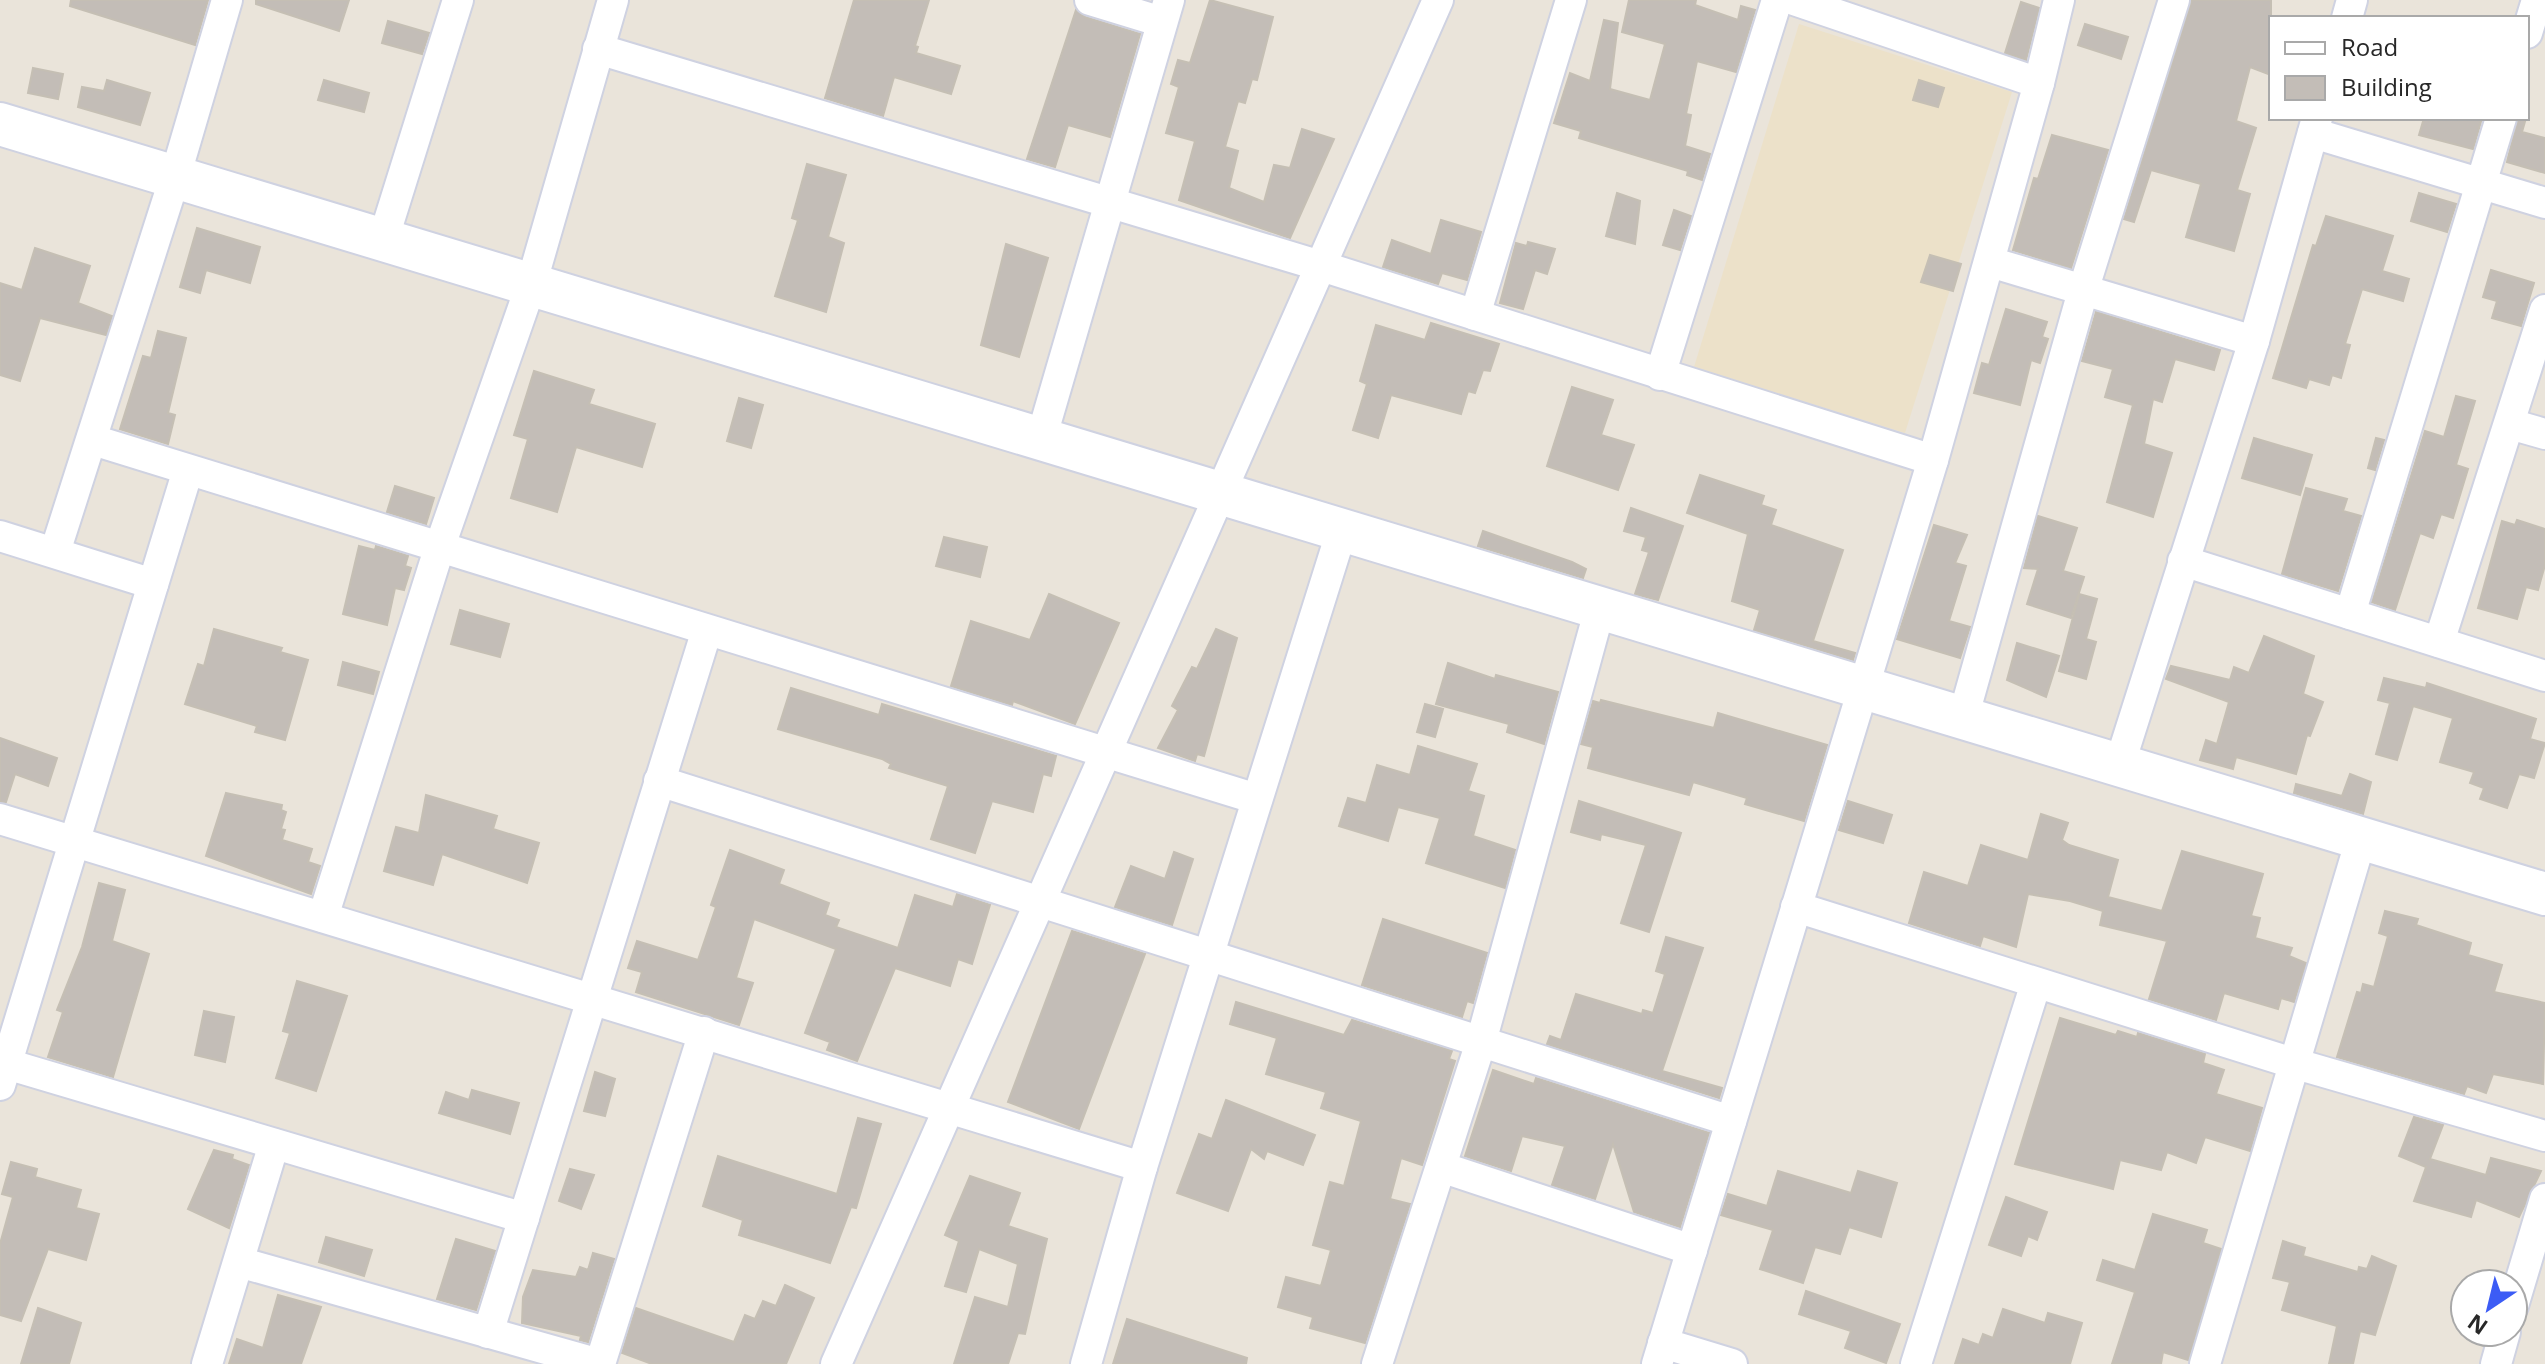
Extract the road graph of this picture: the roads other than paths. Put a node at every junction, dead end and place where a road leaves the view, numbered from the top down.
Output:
1 (227, 0) edge
2 (458, 0) edge
3 (613, 0) edge
4 (1090, 0) edge
5 (1438, 0) edge
6 (1571, 0) edge
7 (1777, 0) edge
8 (1794, 0) edge
9 (2059, 0) edge
10 (2174, 0) edge
11 (2537, 0) edge
12 (1165, 11) edge
13 (2529, 26) edge
14 (598, 49) junction
15 (2039, 83) junction
16 (2500, 120) edge
17 (0, 124) edge
18 (2315, 126) edge
19 (175, 177) junction
20 (2481, 181) junction
21 (1109, 201) junction
22 (2545, 203) edge
23 (383, 240) junction
24 (1990, 262) junction
25 (1321, 266) junction
26 (531, 285) junction
27 (2083, 291) junction
28 (2545, 310) edge
29 (1475, 315) junction
30 (2254, 341) junction
31 (1660, 375) junction
32 (2510, 424) junction
33 (2545, 434) edge
34 (1041, 439) junction
35 (93, 440) junction
36 (1933, 460) junction
37 (188, 470) junction
38 (1218, 493) junction
39 (1342, 530) junction
40 (0, 536) edge
41 (440, 546) junction
42 (55, 552) junction
43 (2183, 561) junction
44 (153, 584) junction
45 (1600, 608) junction
46 (2350, 614) junction
47 (707, 630) junction
48 (2439, 642) junction
49 (2545, 676) edge
50 (1863, 688) junction
51 (1963, 718) junction
52 (1105, 754) junction
53 (2119, 766) junction
54 (659, 781) junction
55 (1257, 799) junction
56 (0, 819) edge
57 (2361, 839) junction
58 (74, 843) junction
59 (2545, 894) edge
60 (1040, 901) junction
61 (1796, 907) junction
62 (323, 917) junction
63 (1208, 955) junction
64 (2036, 983) junction
65 (591, 998) junction
66 (704, 1032) junction
67 (1481, 1042) junction
68 (2293, 1063) junction
69 (2, 1070) edge
70 (948, 1109) junction
71 (1731, 1121) junction
72 (2545, 1136) edge
73 (274, 1144) junction
74 (1142, 1167) junction
75 (1441, 1167) junction
76 (2545, 1199) edge
77 (524, 1218) junction
78 (1692, 1250) junction
79 (239, 1262) junction
80 (2524, 1268) edge
81 (488, 1333) junction
82 (1660, 1353) edge
83 (207, 1364) edge
84 (600, 1364) edge
85 (836, 1364) edge
86 (1086, 1364) edge
87 (1377, 1364) edge
88 (1732, 1364) edge
89 (1916, 1364) edge
90 (2205, 1364) edge

1 - 19 street
2 - 23 street
3 - 14 street
4 - 12 street
5 - 25 street
6 - 29 street
7 - 31 street
8 - 15 street
9 - 15 street
10 - 27 street
11 - 13 street
12 - 21 street
14 - 21 street
14 - 26 street
15 - 24 street
16 - 20 street
17 - 19 street
18 - 20 street
18 - 30 street
19 - 23 street
19 - 35 street
20 - 22 street
20 - 46 street
21 - 25 street
21 - 34 street
23 - 26 street
24 - 27 street
24 - 36 street
25 - 29 street
25 - 38 street
26 - 34 street
26 - 41 street
27 - 30 street
27 - 51 street
28 - 32 street
29 - 31 street
30 - 43 street
31 - 36 street
32 - 33 street
32 - 48 street
34 - 38 street
35 - 37 street
35 - 42 street
36 - 50 street
37 - 41 street
37 - 44 street
38 - 39 street
38 - 52 street
39 - 45 street
39 - 55 street
40 - 42 street
41 - 47 street
41 - 62 street
42 - 44 street
43 - 46 street
43 - 53 street
44 - 58 street
45 - 50 street
45 - 67 street
46 - 48 street
47 - 52 street
47 - 54 street
48 - 49 street
50 - 51 street
50 - 61 street
51 - 53 street
52 - 55 street
52 - 60 street
53 - 57 street
54 - 60 street
54 - 65 street
55 - 63 street
56 - 58 street
57 - 59 street
57 - 68 street
58 - 62 street
58 - 69 street
60 - 63 street
60 - 70 street
61 - 64 street
61 - 71 street
62 - 65 street
63 - 67 street
63 - 74 street
64 - 68 street
64 - 89 street
65 - 66 street
65 - 77 street
66 - 70 street
66 - 84 street
67 - 71 street
67 - 75 street
68 - 72 street
68 - 90 street
69 - 73 street
70 - 74 street
70 - 85 street
71 - 78 street
73 - 77 street
73 - 79 street
74 - 86 street
75 - 78 street
75 - 87 street
76 - 80 street
77 - 81 street
78 - 82 street
79 - 81 street
79 - 83 street
81 - 84 street
82 - 88 street

